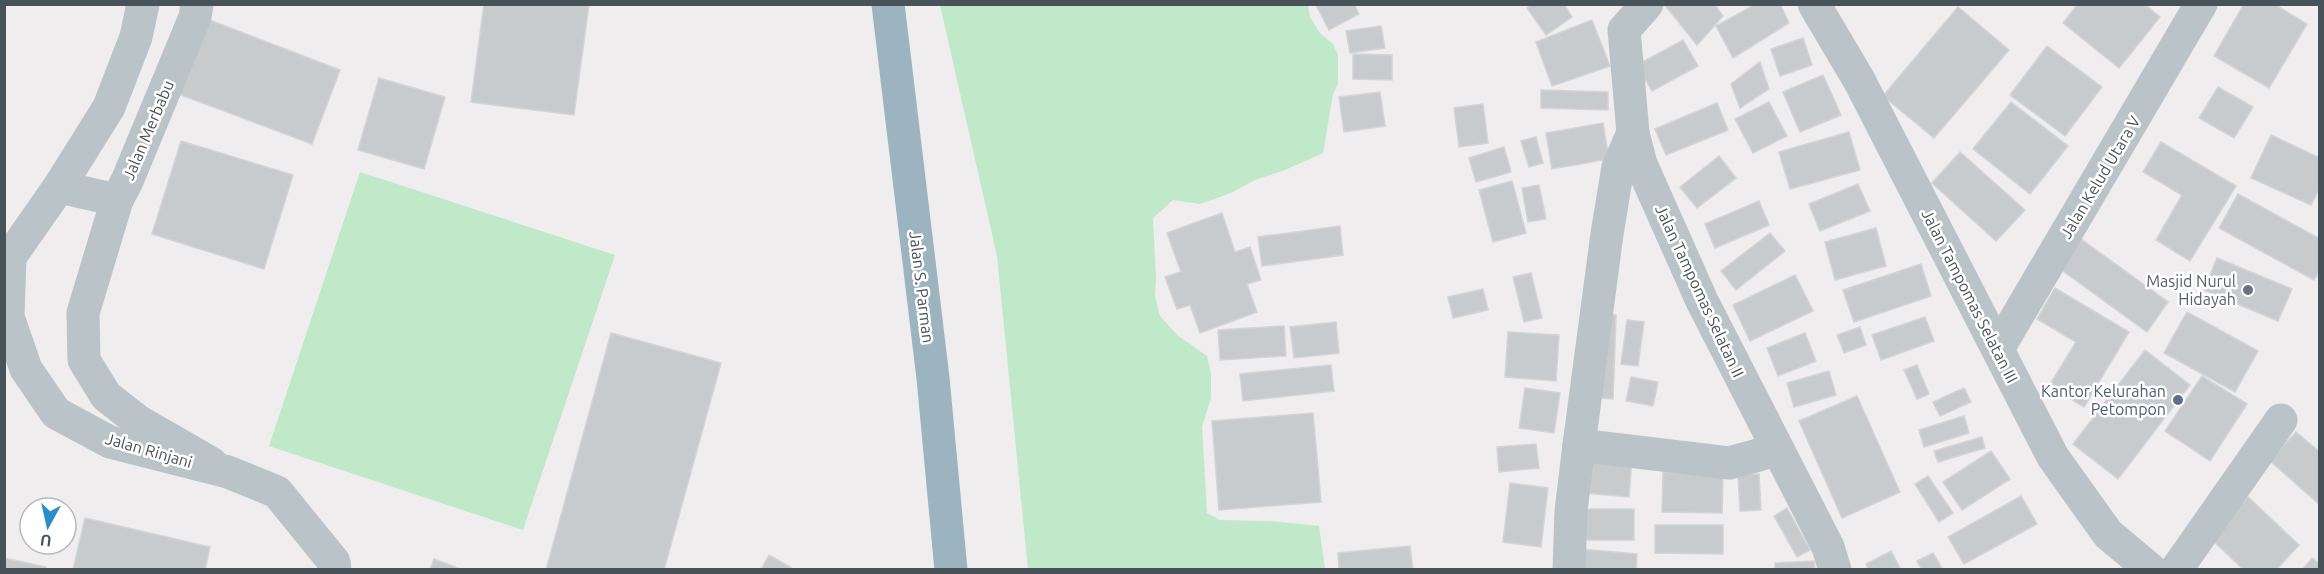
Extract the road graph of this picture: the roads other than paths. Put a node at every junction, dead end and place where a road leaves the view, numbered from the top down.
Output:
1 (143, 4) edge
2 (197, 4) edge
3 (888, 4) edge
4 (1647, 4) edge
5 (1814, 4) edge
6 (2201, 4) edge
7 (1624, 17) edge
8 (1633, 133) junction
9 (59, 187) junction
10 (117, 200) junction
11 (1998, 349) junction
12 (2281, 420) dead end
13 (1579, 445) junction
14 (1778, 450) junction
15 (228, 472) junction
16 (335, 570) edge
17 (951, 570) edge
18 (1569, 570) edge
19 (1835, 570) edge
20 (2151, 570) edge
21 (2176, 570) edge

1 - 9 street, Jalan Rinjani
2 - 10 street, Jalan Merbabu
3 - 17 highway, Jalan S. Parman
4 - 7 street, Jalan Tampomas Selatan II
5 - 11 street, Jalan Tampomas Selatan III
6 - 11 street, Jalan Kelud Utara V
7 - 8 street, Jalan Tampomas Selatan II
8 - 13 street
8 - 14 street, Jalan Tampomas Selatan II
9 - 10 street, Jalan Merbabu
9 - 15 street, Jalan Rinjani
10 - 15 street
11 - 20 street, Jalan Tampomas Selatan III
12 - 21 street
13 - 14 street
13 - 18 street
14 - 19 street, Jalan Tampomas Selatan II
15 - 16 street, Jalan Rinjani

